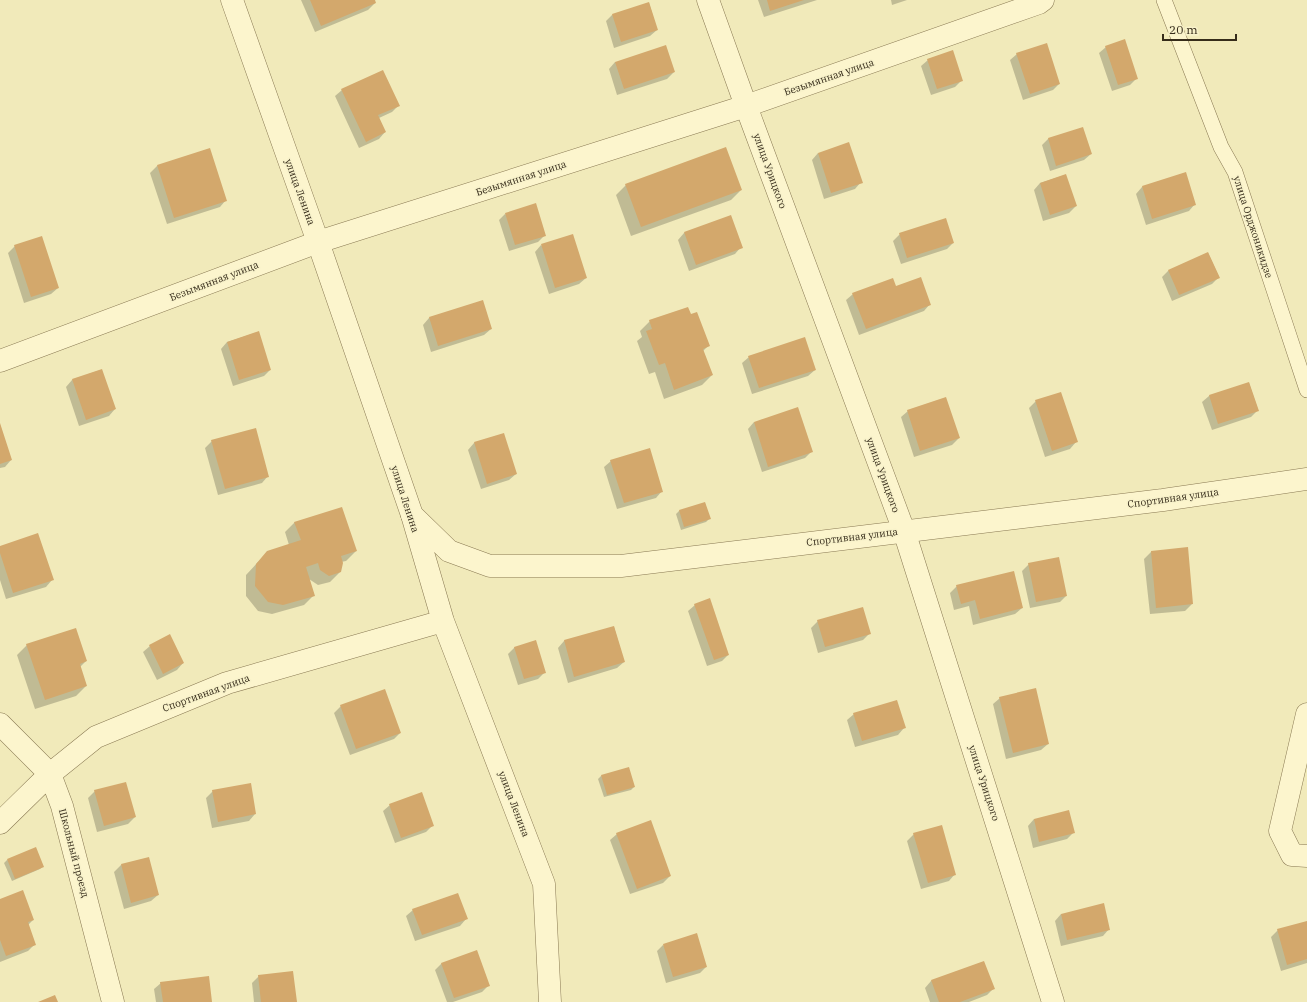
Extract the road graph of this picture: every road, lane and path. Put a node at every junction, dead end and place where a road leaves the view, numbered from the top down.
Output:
1 (232, 0) edge
2 (708, 0) edge
3 (1043, 0) edge
4 (1164, 0) edge
5 (746, 106) junction
6 (318, 242) junction
7 (0, 361) edge
8 (1307, 390) edge
9 (1307, 479) edge
10 (412, 516) junction
11 (904, 531) junction
12 (443, 621) junction
13 (1307, 714) edge
14 (0, 724) edge
15 (50, 774) junction
16 (0, 823) edge
17 (1300, 855) edge
18 (113, 1002) edge
19 (550, 1002) edge
20 (1053, 1002) edge

1 - 6 street, улица Ленина
2 - 5 street, улица Урицкого
3 - 5 street, Безымянная улица
4 - 8 lane, улица Орджоникидзе
5 - 6 street, Безымянная улица
5 - 11 street, улица Урицкого
6 - 7 street, Безымянная улица
6 - 10 street, улица Ленина
9 - 11 street, Спортивная улица
10 - 11 street, Спортивная улица
10 - 12 street, улица Ленина
11 - 20 street, улица Урицкого
12 - 15 street, Спортивная улица
12 - 19 street, улица Ленина
13 - 17 street
14 - 15 street, Школьный проезд
15 - 16 street, Спортивная улица
15 - 18 street, Школьный проезд

